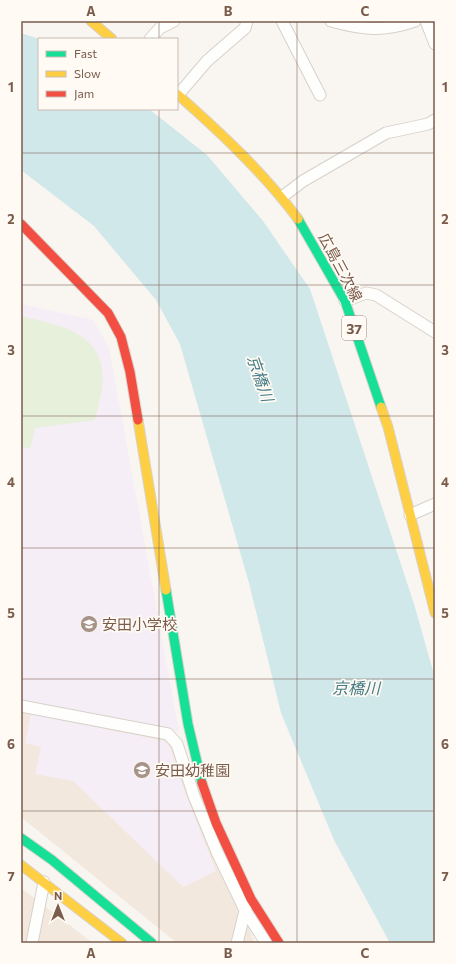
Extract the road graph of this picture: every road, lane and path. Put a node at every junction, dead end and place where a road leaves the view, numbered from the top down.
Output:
1 (91, 21) edge
2 (174, 21) edge
3 (247, 21) edge
4 (282, 21) edge
5 (331, 21) edge
6 (415, 21) edge
7 (426, 21) edge
8 (111, 38) edge
9 (151, 38) edge
10 (435, 44) edge
11 (178, 93) edge
12 (178, 95) edge
13 (320, 95) dead end
14 (435, 120) edge
15 (282, 197) junction
16 (21, 224) edge
17 (345, 301) junction
18 (435, 332) edge
19 (435, 504) edge
20 (410, 515) junction
21 (435, 613) edge
22 (21, 706) edge
23 (21, 838) edge
24 (21, 865) edge
25 (44, 882) junction
26 (251, 898) junction
27 (244, 910) junction
28 (32, 943) edge
29 (122, 943) edge
30 (152, 943) edge
31 (237, 943) edge
32 (266, 943) edge
33 (279, 943) edge

1 - 8 street
2 - 9 street
3 - 11 street
4 - 13 street
5 - 6 street
7 - 10 street
12 - 15 street, 広島三次線 / 37
14 - 15 street
15 - 17 street, 広島三次線 / 37
16 - 26 street
17 - 18 street
17 - 20 street, 広島三次線 / 37
19 - 20 street
20 - 21 street, 広島三次線 / 37
22 - 27 street
23 - 30 street
24 - 25 street
25 - 28 street
25 - 29 street
26 - 27 street
26 - 33 street
27 - 31 street
27 - 32 street

